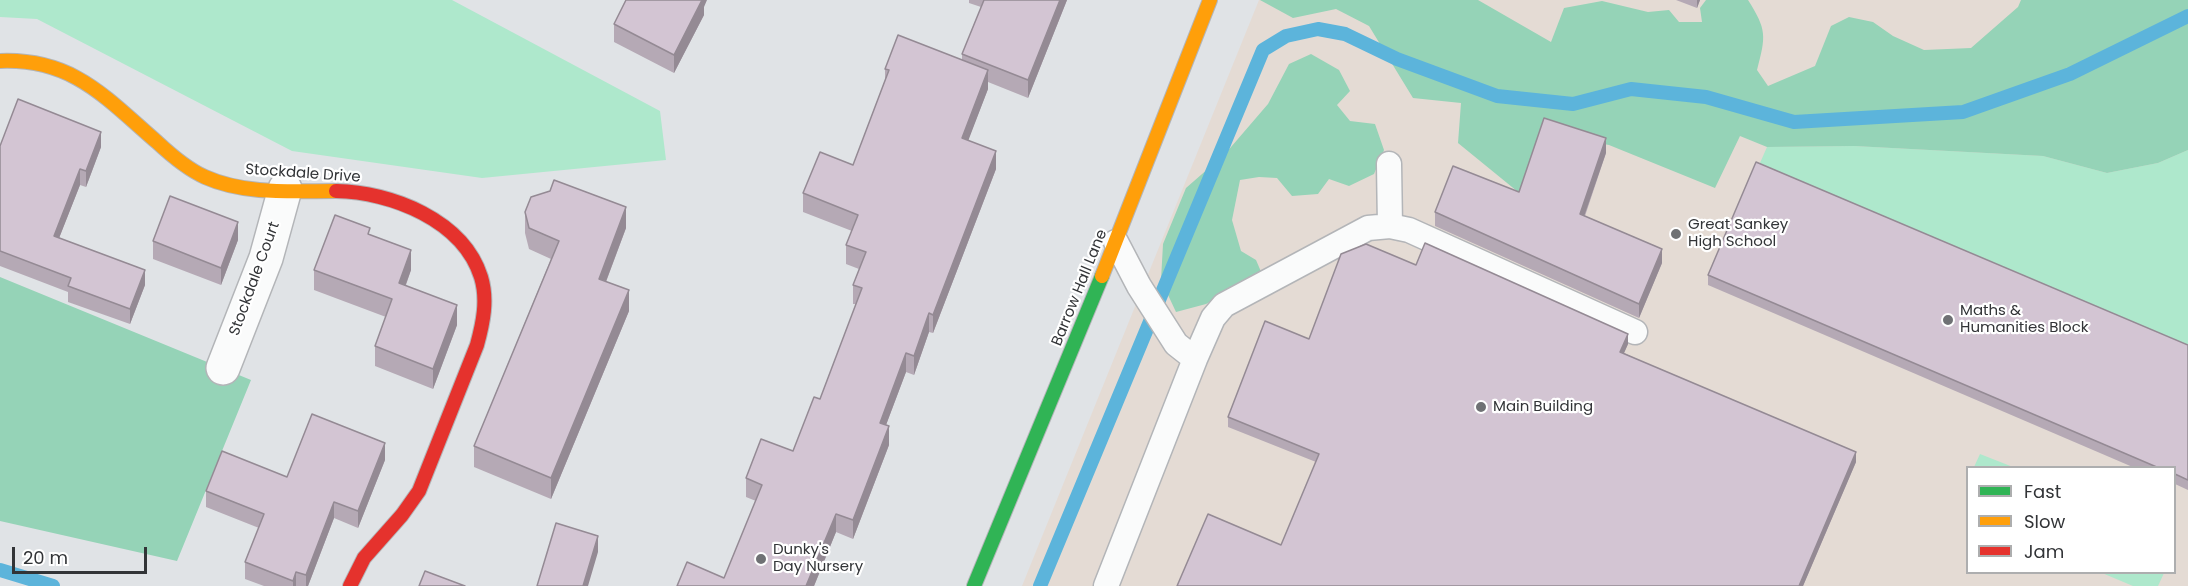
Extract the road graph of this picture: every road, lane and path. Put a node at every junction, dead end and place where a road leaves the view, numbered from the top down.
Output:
1 (1210, 0) edge
2 (0, 61) edge
3 (1389, 164) dead end
4 (285, 189) junction
5 (1390, 226) junction
6 (1116, 242) junction
7 (1635, 332) dead end
8 (1195, 358) junction
9 (223, 368) dead end
10 (350, 586) edge
11 (974, 586) edge
12 (1106, 586) edge

1 - 6 street, Barrow Hall Lane
2 - 4 street, Stockdale Drive
3 - 5 lane
4 - 9 street, Stockdale Court
4 - 10 street, Stockdale Drive
5 - 7 lane
5 - 8 lane
6 - 8 lane
6 - 11 street, Barrow Hall Lane
8 - 12 lane

